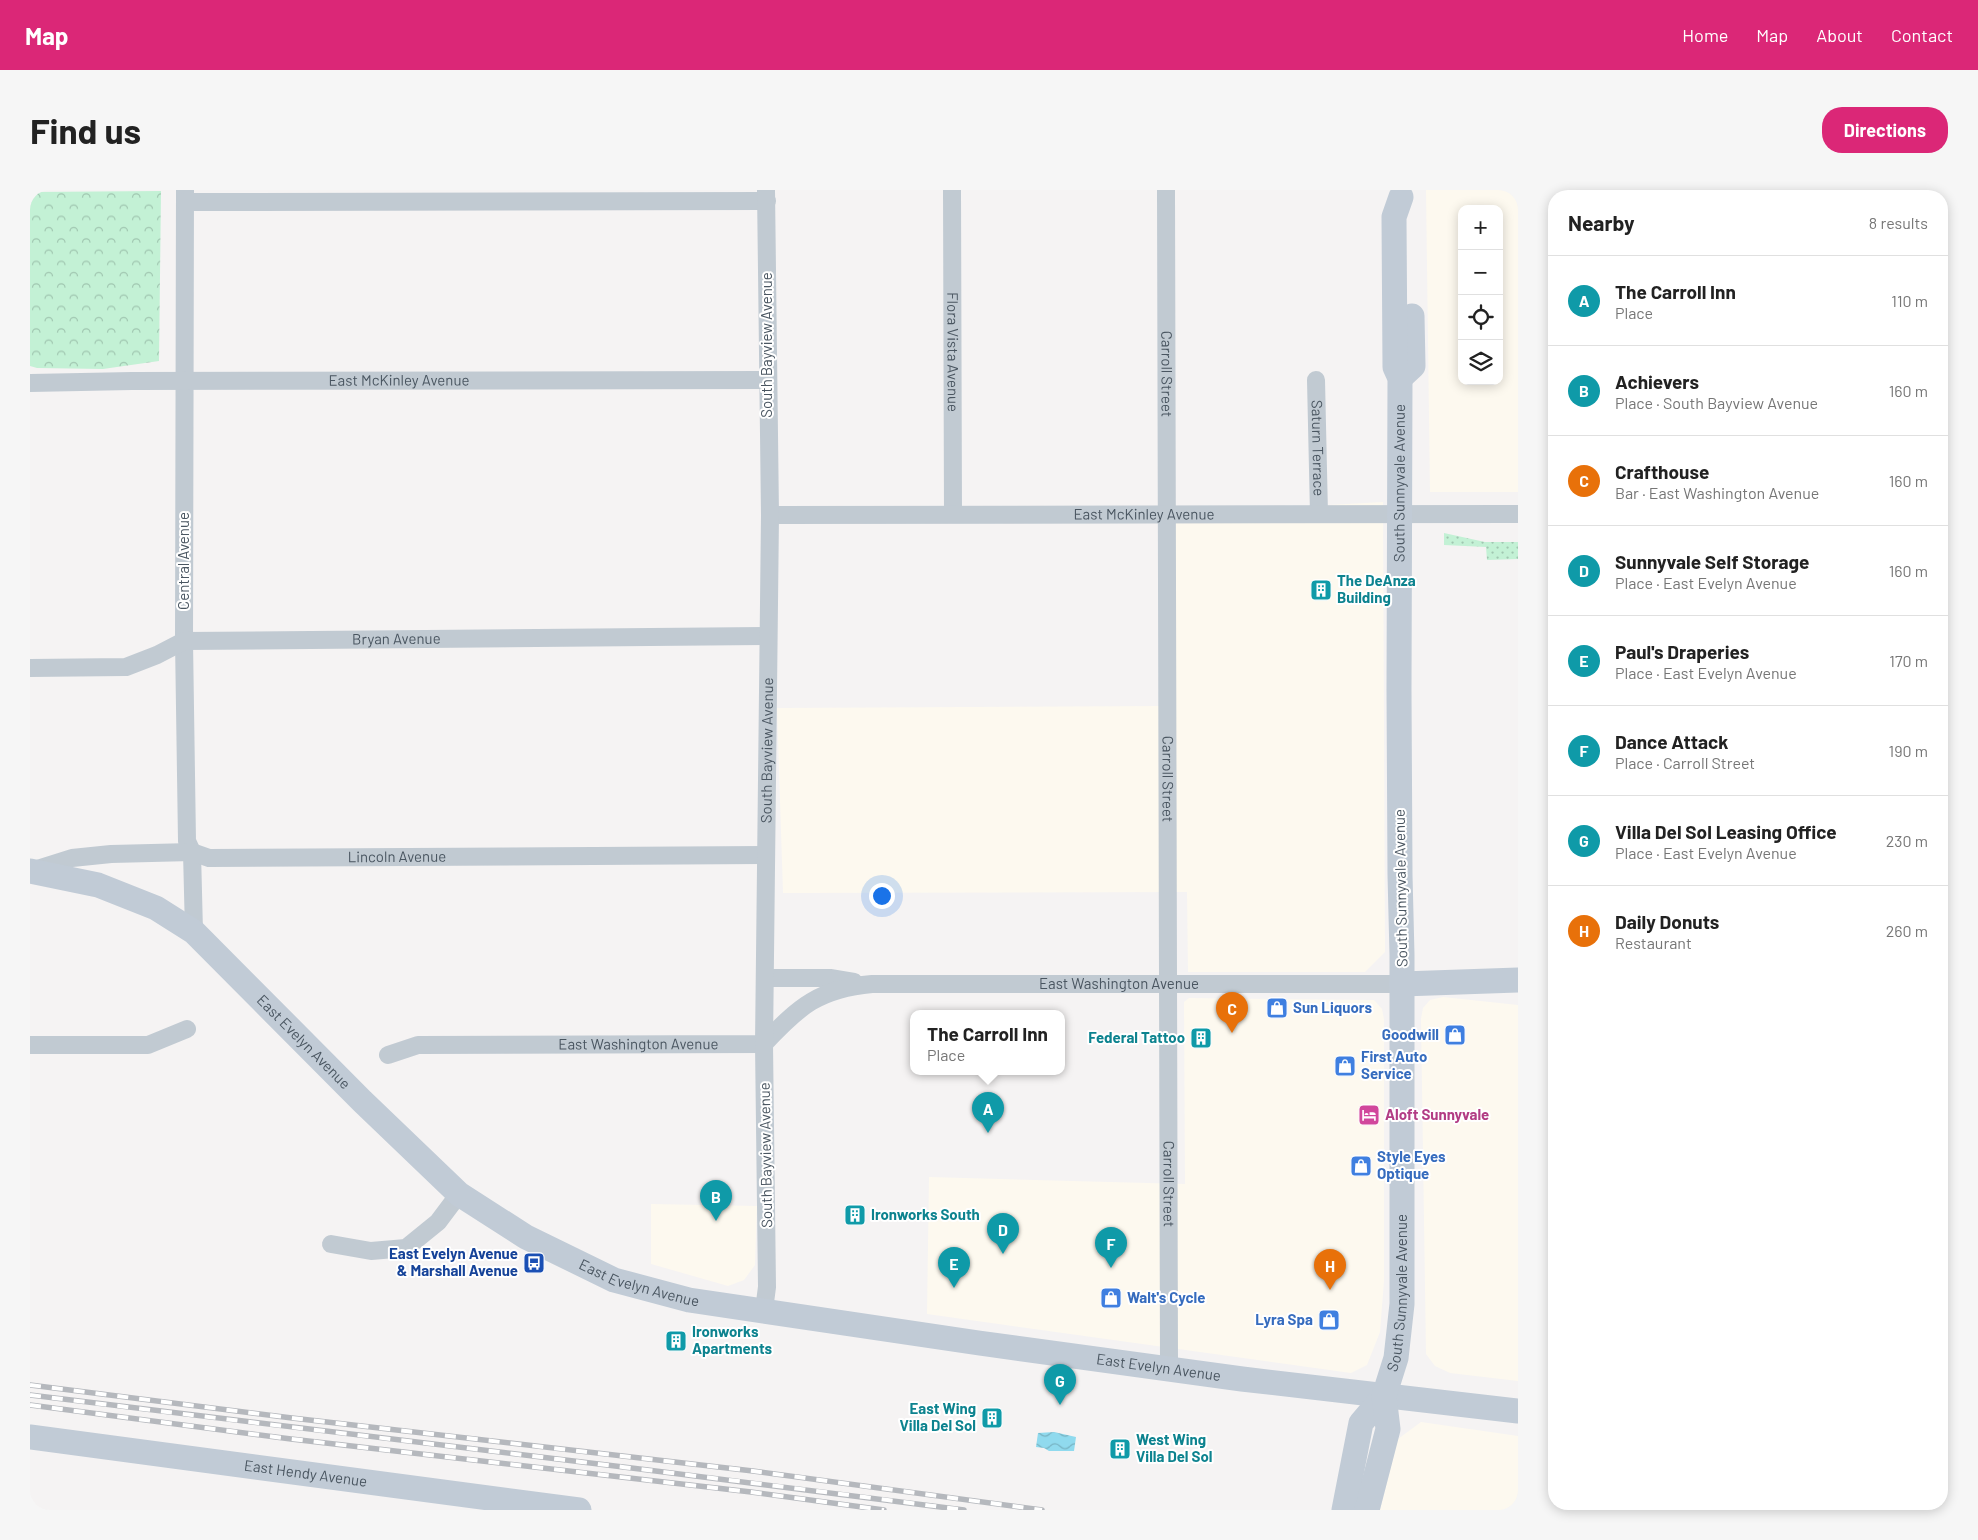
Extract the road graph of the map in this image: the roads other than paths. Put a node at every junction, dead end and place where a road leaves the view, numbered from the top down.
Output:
1 (952, 190) edge
2 (1166, 190) edge
3 (1401, 194) edge
4 (589, 195) edge
5 (766, 195) edge
6 (185, 196) edge
7 (767, 380) junction
8 (1316, 380) dead end
9 (184, 382) junction
10 (30, 383) edge
11 (953, 514) junction
12 (1167, 514) junction
13 (1318, 514) junction
14 (1518, 514) edge
15 (770, 515) junction
16 (1400, 515) junction
17 (768, 636) junction
18 (184, 641) junction
19 (30, 668) edge
20 (192, 852) junction
21 (766, 856) junction
22 (31, 871) edge
23 (194, 932) junction
24 (766, 978) junction
25 (1518, 980) edge
26 (1168, 983) junction
27 (872, 984) junction
28 (1402, 984) junction
29 (187, 1029) dead end
30 (764, 1044) junction
31 (30, 1045) edge
32 (388, 1055) dead end
33 (459, 1194) junction
34 (331, 1244) dead end
35 (764, 1310) junction
36 (1169, 1368) junction
37 (1384, 1396) junction
38 (1518, 1411) edge
39 (30, 1437) edge
40 (579, 1510) edge
41 (1344, 1510) edge
42 (1367, 1510) edge

1 - 11 street, Flora Vista Avenue
2 - 12 street, Carroll Street
3 - 16 main road, South Sunnyvale Avenue
4 - 5 street
4 - 6 street
5 - 7 street, South Bayview Avenue
6 - 9 street, Central Avenue
7 - 9 street, East McKinley Avenue
7 - 15 street, South Bayview Avenue
8 - 13 street, Saturn Terrace
9 - 10 street, East McKinley Avenue
9 - 18 street, Central Avenue
11 - 12 street, East McKinley Avenue
11 - 15 street, East McKinley Avenue
12 - 13 street, East McKinley Avenue
12 - 26 street, Carroll Street
13 - 16 street, East McKinley Avenue
14 - 16 street, East McKinley Avenue
15 - 17 street, South Bayview Avenue
16 - 28 main road, South Sunnyvale Avenue
17 - 18 street, Bryan Avenue
17 - 21 street, South Bayview Avenue
18 - 19 street, Bryan Avenue
18 - 20 street, Central Avenue
20 - 21 street, Lincoln Avenue
20 - 22 street, Lincoln Avenue
20 - 23 street, Central Avenue
21 - 24 street, South Bayview Avenue
22 - 23 main road, East Evelyn Avenue
23 - 33 main road, East Evelyn Avenue
24 - 27 street, East Washington Avenue
24 - 30 street, South Bayview Avenue
25 - 28 main road, East Washington Avenue
26 - 27 street, East Washington Avenue
26 - 28 street, East Washington Avenue
26 - 36 street, Carroll Street
27 - 30 street, East Washington Avenue
28 - 37 main road, South Sunnyvale Avenue
29 - 31 street
30 - 32 street, East Washington Avenue
30 - 35 street, South Bayview Avenue
33 - 34 street
33 - 35 main road, East Evelyn Avenue
35 - 36 main road, East Evelyn Avenue
36 - 37 main road, East Evelyn Avenue
37 - 38 main road, East Evelyn Avenue
37 - 41 main road
37 - 42 main road
39 - 40 main road, East Hendy Avenue

